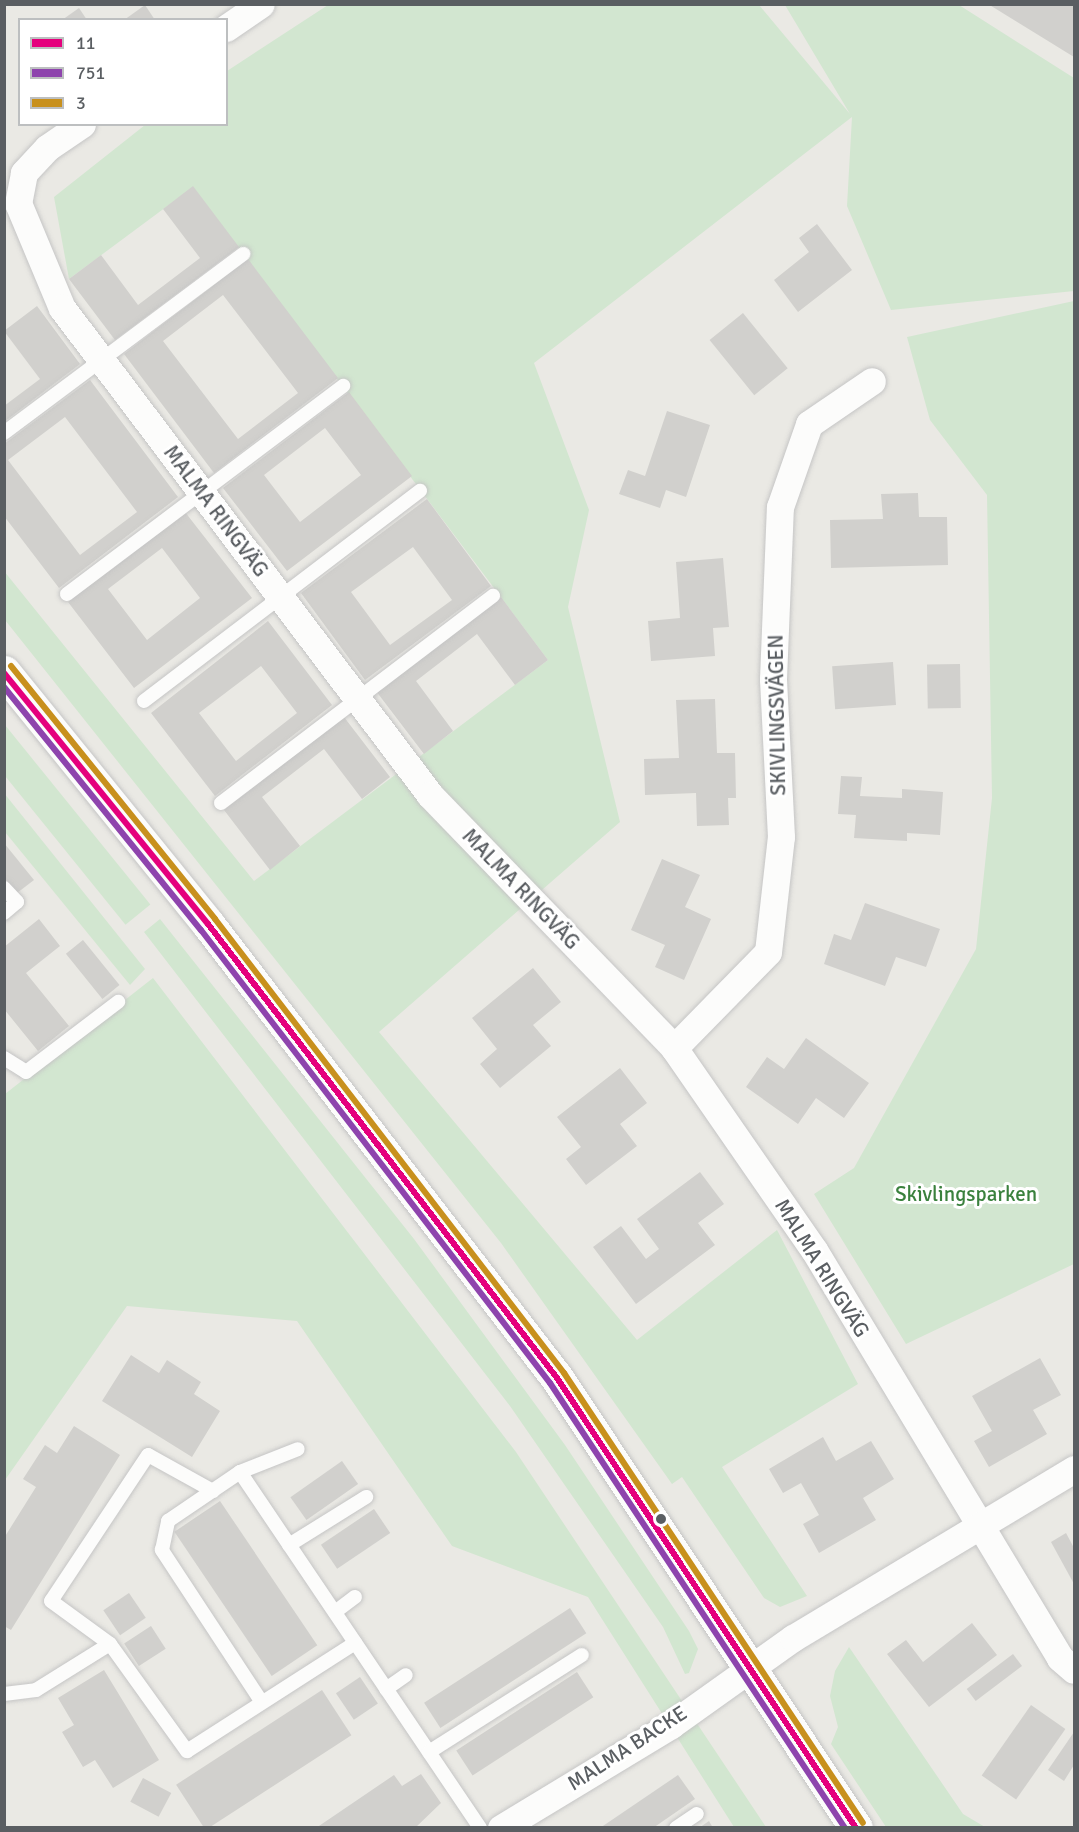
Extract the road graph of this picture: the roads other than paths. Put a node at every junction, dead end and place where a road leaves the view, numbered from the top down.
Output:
1 (261, 4) edge
2 (228, 27) edge
3 (79, 126) edge
4 (243, 254) dead end
5 (104, 360) junction
6 (872, 381) dead end
7 (343, 386) dead end
8 (4, 433) edge
9 (420, 491) dead end
10 (202, 493) junction
11 (67, 594) dead end
12 (279, 596) junction
13 (493, 596) dead end
14 (4, 672) edge
15 (356, 698) junction
16 (144, 701) dead end
17 (221, 803) dead end
18 (4, 888) edge
19 (4, 913) edge
20 (118, 1002) dead end
21 (674, 1048) junction
22 (4, 1058) edge
23 (298, 1449) dead end
24 (1074, 1469) edge
25 (240, 1472) junction
26 (213, 1491) junction
27 (366, 1497) dead end
28 (979, 1527) junction
29 (289, 1545) junction
30 (355, 1597) dead end
31 (335, 1612) junction
32 (355, 1643) junction
33 (110, 1644) junction
34 (582, 1655) dead end
35 (751, 1666) junction
36 (1074, 1670) edge
37 (406, 1675) dead end
38 (386, 1689) junction
39 (4, 1694) edge
40 (261, 1701) junction
41 (429, 1752) junction
42 (697, 1814) dead end
43 (480, 1827) edge
44 (501, 1827) edge
45 (676, 1827) edge
46 (856, 1827) edge

1 - 2 street
3 - 5 street, MALMA RINGVÄG
4 - 5 lane
5 - 8 lane
5 - 10 street, MALMA RINGVÄG
6 - 21 street, SKIVLINGSVÄGEN
7 - 10 lane
9 - 12 lane
10 - 11 lane
10 - 12 street, MALMA RINGVÄG
12 - 15 street, MALMA RINGVÄG
12 - 16 lane
13 - 15 lane
14 - 35 main road
15 - 17 lane
15 - 21 street, MALMA RINGVÄG
18 - 19 lane
20 - 22 lane
21 - 28 street, MALMA RINGVÄG
23 - 25 lane
24 - 28 street, MALMA BACKE
25 - 26 lane
25 - 29 lane
26 - 33 lane
26 - 40 lane
27 - 29 lane
28 - 35 street, MALMA BACKE
28 - 36 street, MALMA RINGVÄG
29 - 31 lane
30 - 31 lane
31 - 32 lane
32 - 38 lane
32 - 40 lane
33 - 39 lane
33 - 40 lane
34 - 41 lane
35 - 44 street, MALMA BACKE
35 - 46 main road
37 - 38 lane
38 - 41 lane
41 - 43 lane
42 - 45 lane

